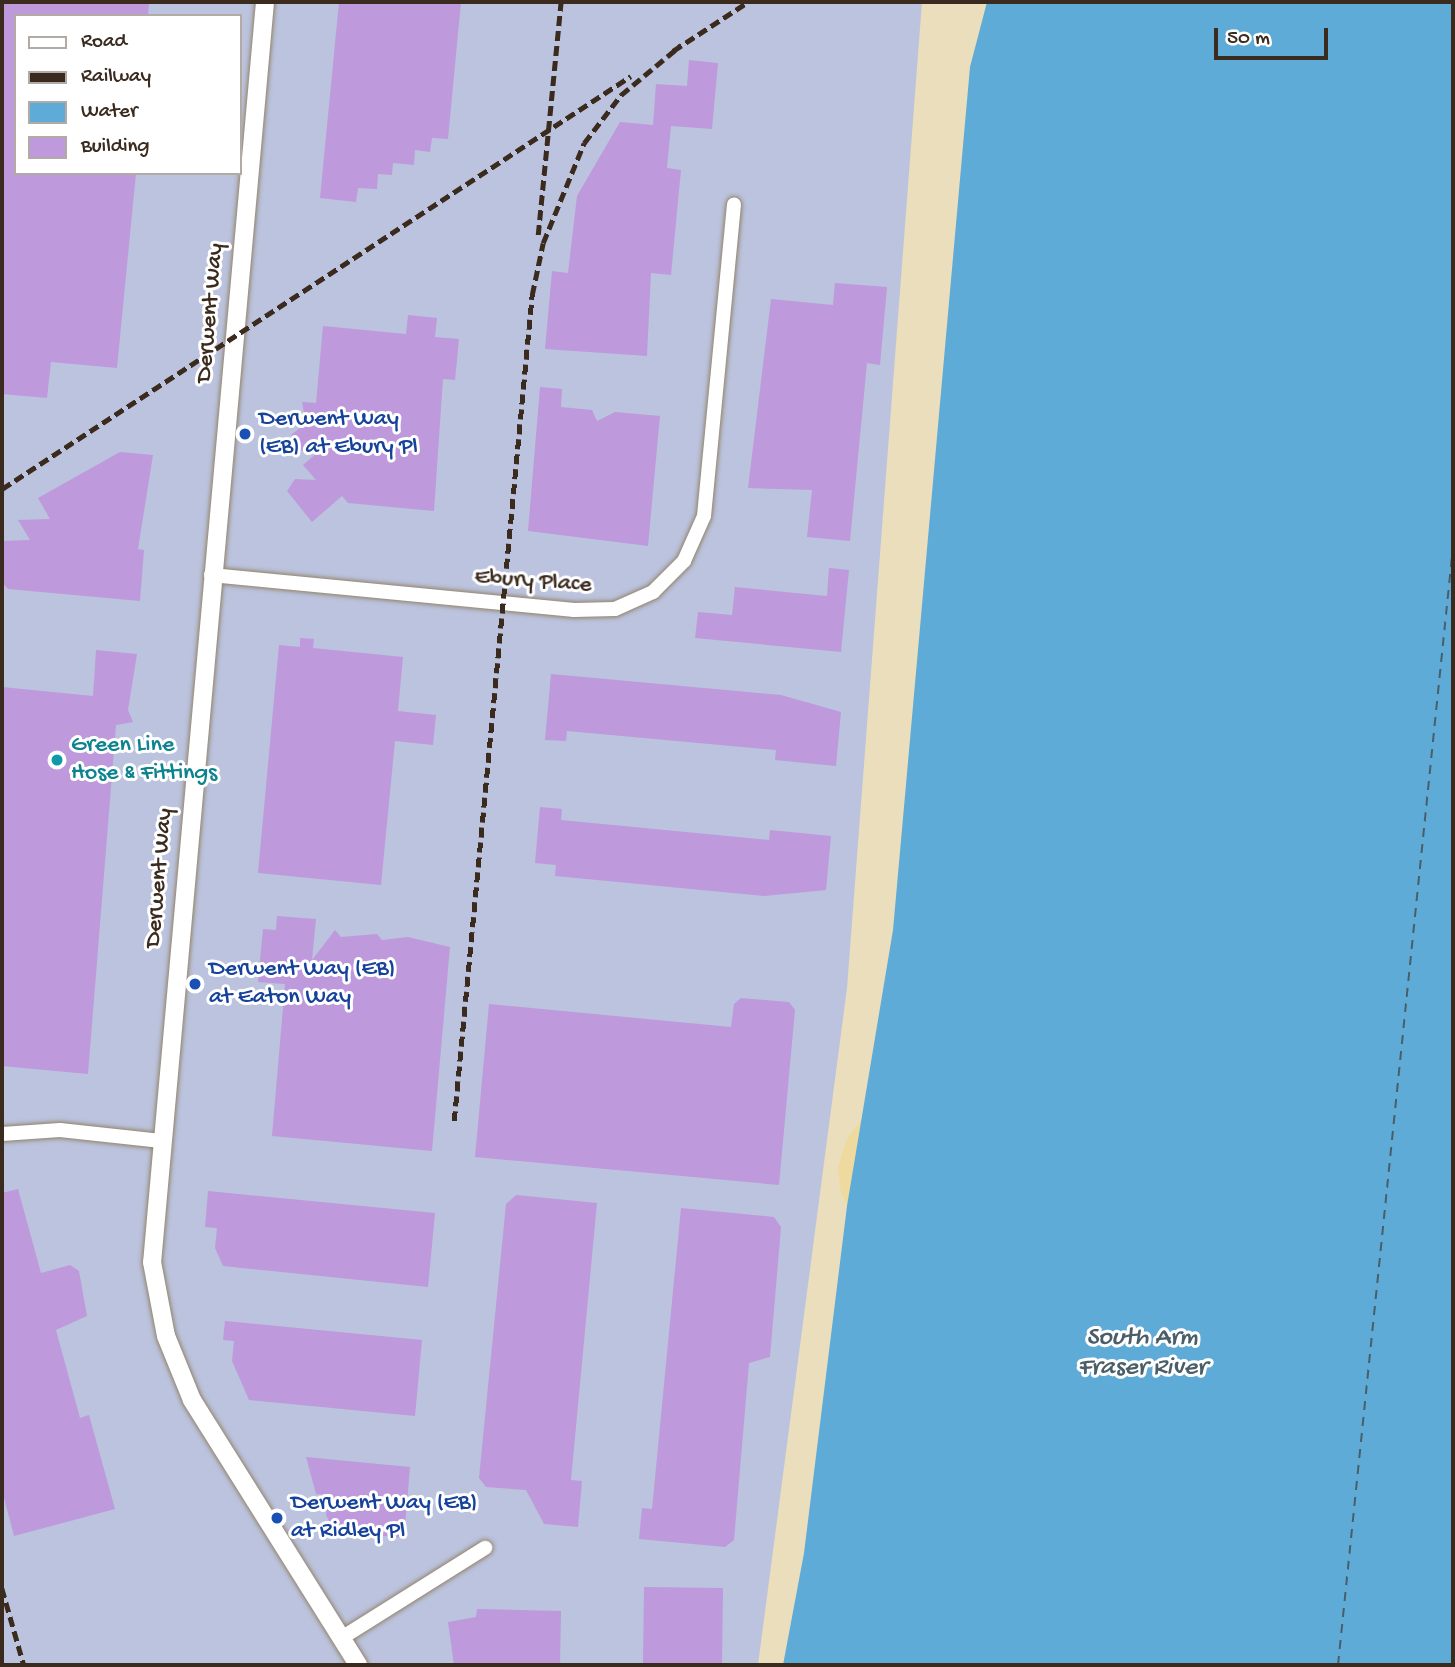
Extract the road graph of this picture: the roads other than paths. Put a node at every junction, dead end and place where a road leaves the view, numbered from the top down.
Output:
1 (265, 2) edge
2 (734, 204) dead end
3 (211, 575) junction
4 (2, 1135) edge
5 (161, 1141) junction
6 (485, 1548) dead end
7 (344, 1637) junction
8 (358, 1665) edge

1 - 3 street, Derwent Way
2 - 3 street, Ebury Place
3 - 5 street, Derwent Way
4 - 5 street
5 - 7 street, Derwent Way
6 - 7 street
7 - 8 street, Derwent Way

